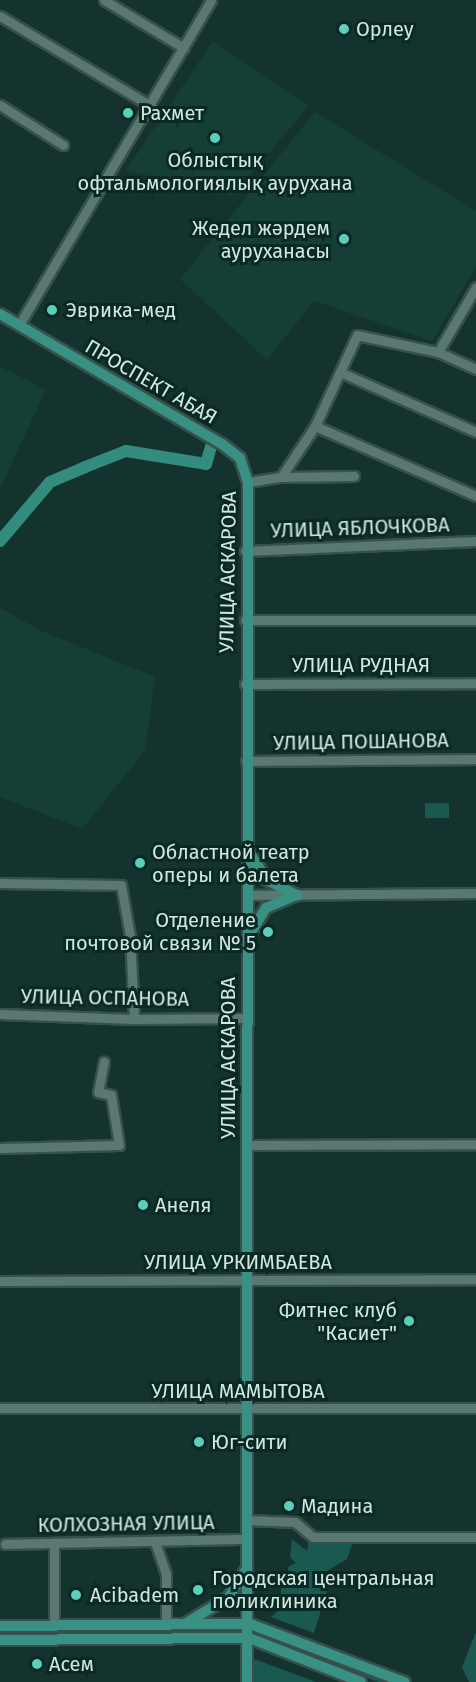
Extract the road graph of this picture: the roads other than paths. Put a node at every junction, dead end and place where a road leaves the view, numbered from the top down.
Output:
1 (104, 0) edge
2 (209, 1) edge
3 (0, 16) edge
4 (184, 48) junction
5 (0, 105) edge
6 (151, 105) junction
7 (63, 145) dead end
8 (476, 287) edge
9 (0, 314) edge
10 (19, 325) junction
11 (438, 352) junction
12 (476, 369) edge
13 (340, 372) junction
14 (315, 426) junction
15 (476, 432) edge
16 (222, 444) joint
17 (354, 476) dead end
18 (281, 477) junction
19 (248, 482) junction
20 (476, 496) edge
21 (476, 541) edge
22 (245, 551) junction
23 (245, 620) junction
24 (476, 620) edge
25 (476, 682) edge
26 (245, 684) junction
27 (476, 759) edge
28 (246, 761) junction
29 (246, 846) junction
30 (0, 883) edge
31 (476, 893) edge
32 (247, 895) junction
33 (297, 895) junction
34 (247, 942) junction
35 (0, 1014) edge
36 (245, 1018) junction
37 (134, 1019) junction
38 (104, 1062) dead end
39 (476, 1144) edge
40 (246, 1145) junction
41 (0, 1148) edge
42 (476, 1279) edge
43 (246, 1280) junction
44 (0, 1281) edge
45 (0, 1408) edge
46 (476, 1408) edge
47 (246, 1409) junction
48 (246, 1520) junction
49 (476, 1537) edge
50 (247, 1539) junction
51 (155, 1542) junction
52 (6, 1544) dead end
53 (54, 1544) junction
54 (247, 1568) junction
55 (166, 1624) junction
56 (184, 1624) junction
57 (249, 1624) junction
58 (54, 1625) junction
59 (0, 1626) edge
60 (249, 1638) junction
61 (0, 1640) edge
62 (248, 1682) edge
63 (361, 1682) edge
64 (404, 1682) edge

1 - 4 street
2 - 4 street
3 - 6 street
4 - 6 street
5 - 7 street
6 - 10 street
8 - 11 street
9 - 10 main road, ПРОСПЕКТ АБАЯ
10 - 16 main road, ПРОСПЕКТ АБАЯ
11 - 12 street
11 - 13 street
13 - 14 street
13 - 15 street
14 - 18 street
14 - 20 street
16 - 19 main road, УЛИЦА АСКАРОВА
17 - 18 street
18 - 19 street
19 - 22 main road, УЛИЦА АСКАРОВА
21 - 22 street, УЛИЦА ЯБЛОЧКОВА
22 - 23 main road, УЛИЦА АСКАРОВА
23 - 24 street
23 - 26 main road, УЛИЦА АСКАРОВА
25 - 26 street, УЛИЦА РУДНАЯ
26 - 28 main road, УЛИЦА АСКАРОВА
27 - 28 street, УЛИЦА ПОШАНОВА
28 - 29 main road, УЛИЦА АСКАРОВА
29 - 32 main road, УЛИЦА АСКАРОВА
29 - 33 main road
30 - 37 street
31 - 33 street
32 - 33 street
32 - 34 main road, УЛИЦА АСКАРОВА
33 - 34 main road
34 - 36 main road, УЛИЦА АСКАРОВА
35 - 37 street, УЛИЦА ОСПАНОВА
36 - 37 street, УЛИЦА ОСПАНОВА
36 - 40 main road, УЛИЦА АСКАРОВА
38 - 41 street
39 - 40 street
40 - 43 main road, УЛИЦА АСКАРОВА
42 - 43 street, УЛИЦА УРКИМБАЕВА
43 - 44 street, УЛИЦА УРКИМБАЕВА
43 - 47 main road, УЛИЦА АСКАРОВА
45 - 47 street, УЛИЦА МАМЫТОВА
46 - 47 street, УЛИЦА МАМЫТОВА
47 - 48 main road, УЛИЦА АСКАРОВА
48 - 49 street
48 - 50 main road, УЛИЦА АСКАРОВА
50 - 51 street, КОЛХОЗНАЯ УЛИЦА
50 - 54 main road, УЛИЦА АСКАРОВА
51 - 53 street, КОЛХОЗНАЯ УЛИЦА
51 - 55 street
52 - 53 street, КОЛХОЗНАЯ УЛИЦА
53 - 58 street
54 - 56 main road
54 - 57 main road, УЛИЦА АСКАРОВА
55 - 56 main road
55 - 58 main road
56 - 57 main road
57 - 60 main road, УЛИЦА АСКАРОВА
57 - 64 main road
58 - 59 main road
60 - 61 main road
60 - 62 main road, УЛИЦА АСКАРОВА
60 - 63 main road

